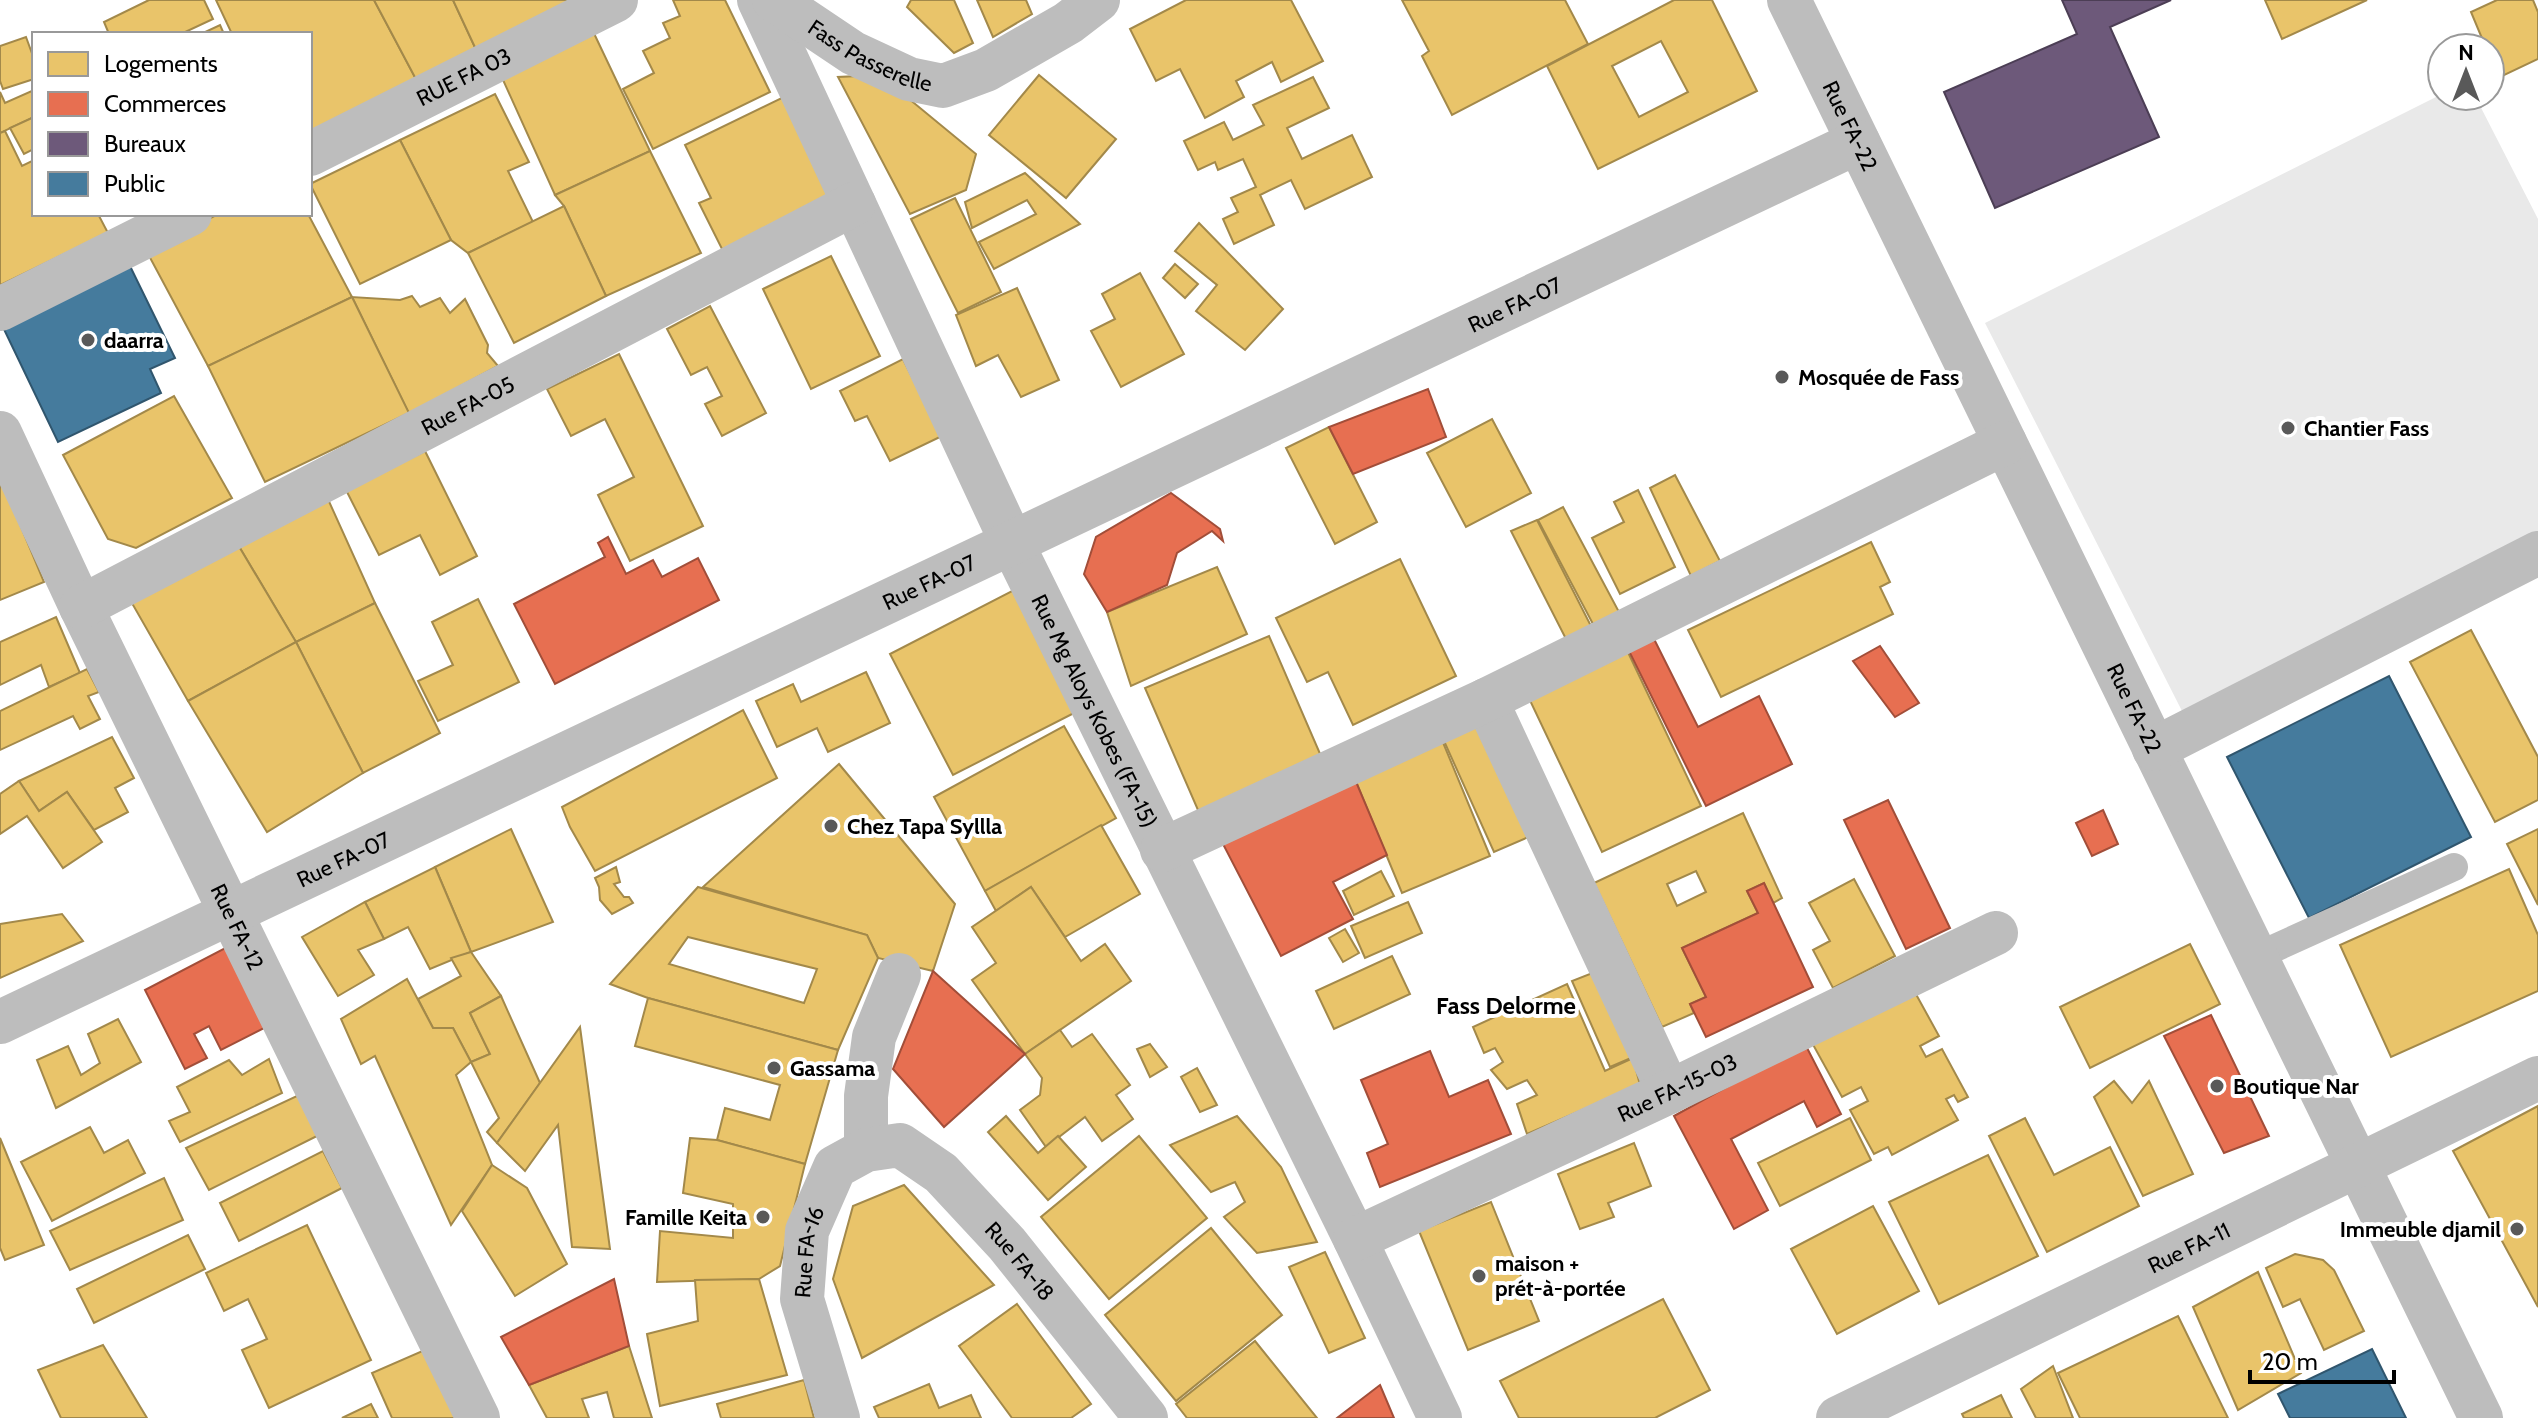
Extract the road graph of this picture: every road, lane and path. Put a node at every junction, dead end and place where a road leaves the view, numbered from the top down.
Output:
1 (616, 0) edge
2 (759, 0) edge
3 (774, 0) edge
4 (1098, 0) edge
5 (1789, 0) edge
6 (1858, 142) junction
7 (312, 153) edge
8 (854, 204) junction
9 (186, 216) edge
10 (0, 309) edge
11 (0, 433) edge
12 (2005, 443) junction
13 (1012, 543) junction
14 (2538, 553) edge
15 (81, 607) junction
16 (1486, 700) junction
17 (2154, 749) junction
18 (1162, 850) junction
19 (2454, 867) dead end
20 (231, 913) junction
21 (1996, 933) dead end
22 (2255, 957) junction
23 (899, 975) dead end
24 (0, 1022) edge
25 (2538, 1078) edge
26 (1669, 1092) junction
27 (866, 1150) junction
28 (2358, 1166) junction
29 (1355, 1239) junction
30 (478, 1418) edge
31 (838, 1418) edge
32 (1146, 1418) edge
33 (1440, 1418) edge
34 (1838, 1418) edge
35 (2481, 1418) edge

1 - 7 street, RUE FA 03
2 - 8 street, Rue Mg Aloys Kobes (FA-15)
3 - 4 street, Fass Passerelle
5 - 6 street, Rue FA-22
6 - 12 street, Rue FA-22
6 - 13 street, Rue FA-07
8 - 13 street, Rue Mg Aloys Kobes (FA-15)
8 - 15 street, Rue FA-05
9 - 10 street
11 - 15 street, Rue FA-12
12 - 16 street
12 - 17 street, Rue FA-22
13 - 18 street, Rue Mg Aloys Kobes (FA-15)
13 - 20 street, Rue FA-07
14 - 17 street
15 - 20 street, Rue FA-12
16 - 18 street
16 - 26 street
17 - 22 street, Rue FA-22
18 - 29 street, Rue Mg Aloys Kobes (FA-15)
19 - 22 lane
20 - 24 street, Rue FA-07
20 - 30 street, Rue FA-12
21 - 26 street, Rue FA-15-03
22 - 28 street, Rue FA-22
23 - 27 street
25 - 28 street, Rue FA-11
26 - 29 street, Rue FA-15-03
27 - 31 street, Rue FA-16
27 - 32 street, Rue FA-18
28 - 34 street, Rue FA-11
28 - 35 street, Rue FA-22
29 - 33 street, Rue Mg Aloys Kobes (FA-15)

